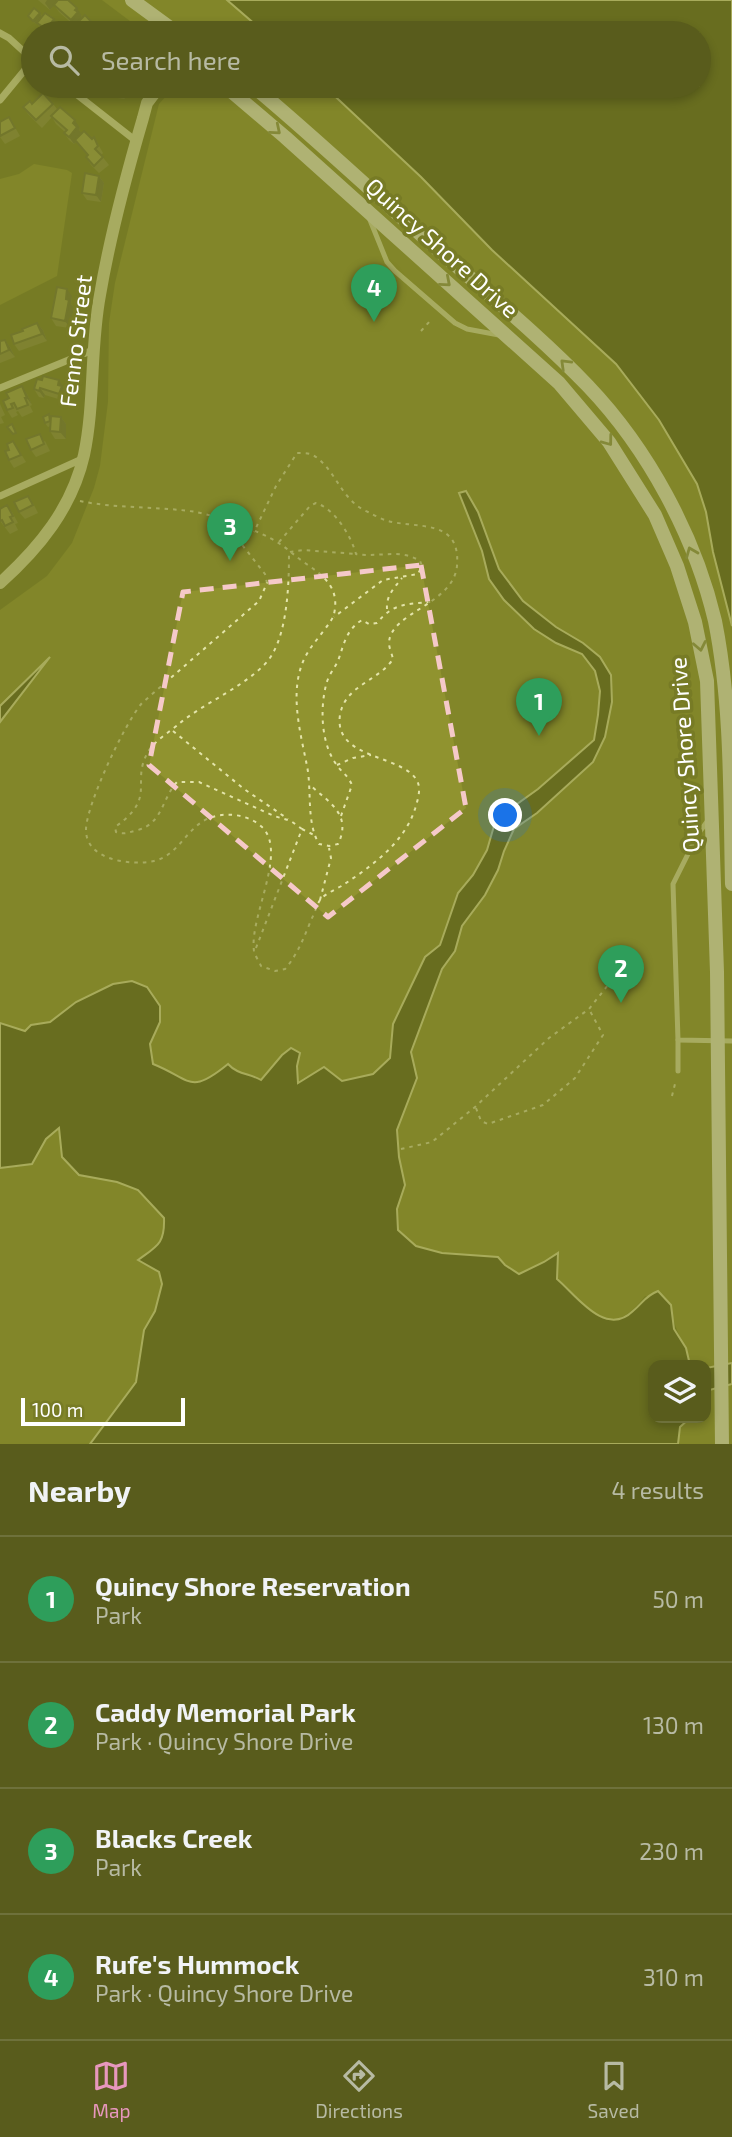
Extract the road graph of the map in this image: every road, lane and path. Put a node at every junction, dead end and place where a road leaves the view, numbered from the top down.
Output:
1 (132, 0) edge
2 (161, 21) edge
3 (0, 33) edge
4 (21, 49) edge
5 (21, 75) edge
6 (81, 98) edge
7 (151, 98) edge
8 (239, 98) edge
9 (267, 98) edge
10 (0, 100) edge
11 (136, 141) junction
12 (367, 211) junction
13 (430, 321) dead end
14 (421, 331) dead end
15 (507, 336) junction
16 (93, 350) junction
17 (0, 388) edge
18 (83, 458) junction
19 (0, 496) edge
20 (69, 498) junction
21 (232, 522) junction
22 (254, 532) junction
23 (279, 543) junction
24 (289, 552) junction
25 (356, 554) junction
26 (403, 576) junction
27 (0, 583) edge
28 (432, 602) junction
29 (387, 611) junction
30 (334, 617) junction
31 (172, 730) junction
32 (372, 755) junction
33 (336, 765) junction
34 (310, 785) junction
35 (713, 814) junction
36 (341, 817) junction
37 (291, 821) junction
38 (302, 829) junction
39 (314, 835) junction
40 (329, 846) junction
41 (732, 884) edge
42 (320, 900) junction
43 (254, 953) junction
44 (608, 985) dead end
45 (589, 1009) junction
46 (678, 1040) junction
47 (725, 1041) edge
48 (678, 1071) joint
49 (672, 1096) dead end
50 (475, 1107) junction
51 (401, 1149) dead end
52 (722, 1444) edge

1 - 2 main road
3 - 4 street
5 - 10 street
6 - 11 street
7 - 11 street, Fenno Street
8 -> 12 main road, Quincy Shore Drive
41 -> 9 main road, Quincy Shore Drive
11 - 16 street, Fenno Street
12 -> 15 main road, Quincy Shore Drive
12 - 15 lane
13 - 14 path
15 -> 35 main road, Quincy Shore Drive
16 - 17 street
16 - 18 street, Fenno Street
18 - 19 street
18 - 20 street, Fenno Street
20 - 21 path
20 - 27 street, Fenno Street
21 - 22 path
21 - 43 path
22 - 23 path
22 - 28 path
23 - 24 path
23 - 25 path
24 - 25 path
24 - 30 path
24 - 31 path
25 - 26 path
26 - 29 path
26 - 30 path
28 - 29 path
28 - 32 path
29 - 33 path
30 - 34 path
31 - 37 path
31 - 37 path
32 - 33 path
32 - 42 path
33 - 36 path
34 - 36 path
34 - 39 path
35 - 46 lane
35 - 47 main road, Quincy Shore Drive
36 - 40 path
37 - 38 path
38 - 39 path
38 - 43 path
39 - 40 path
40 - 42 path
42 - 43 path
44 - 45 path
45 - 50 path
45 - 50 path
46 - 47 lane
46 - 48 lane
47 - 52 main road, Quincy Shore Drive
48 - 49 path
50 - 51 path

